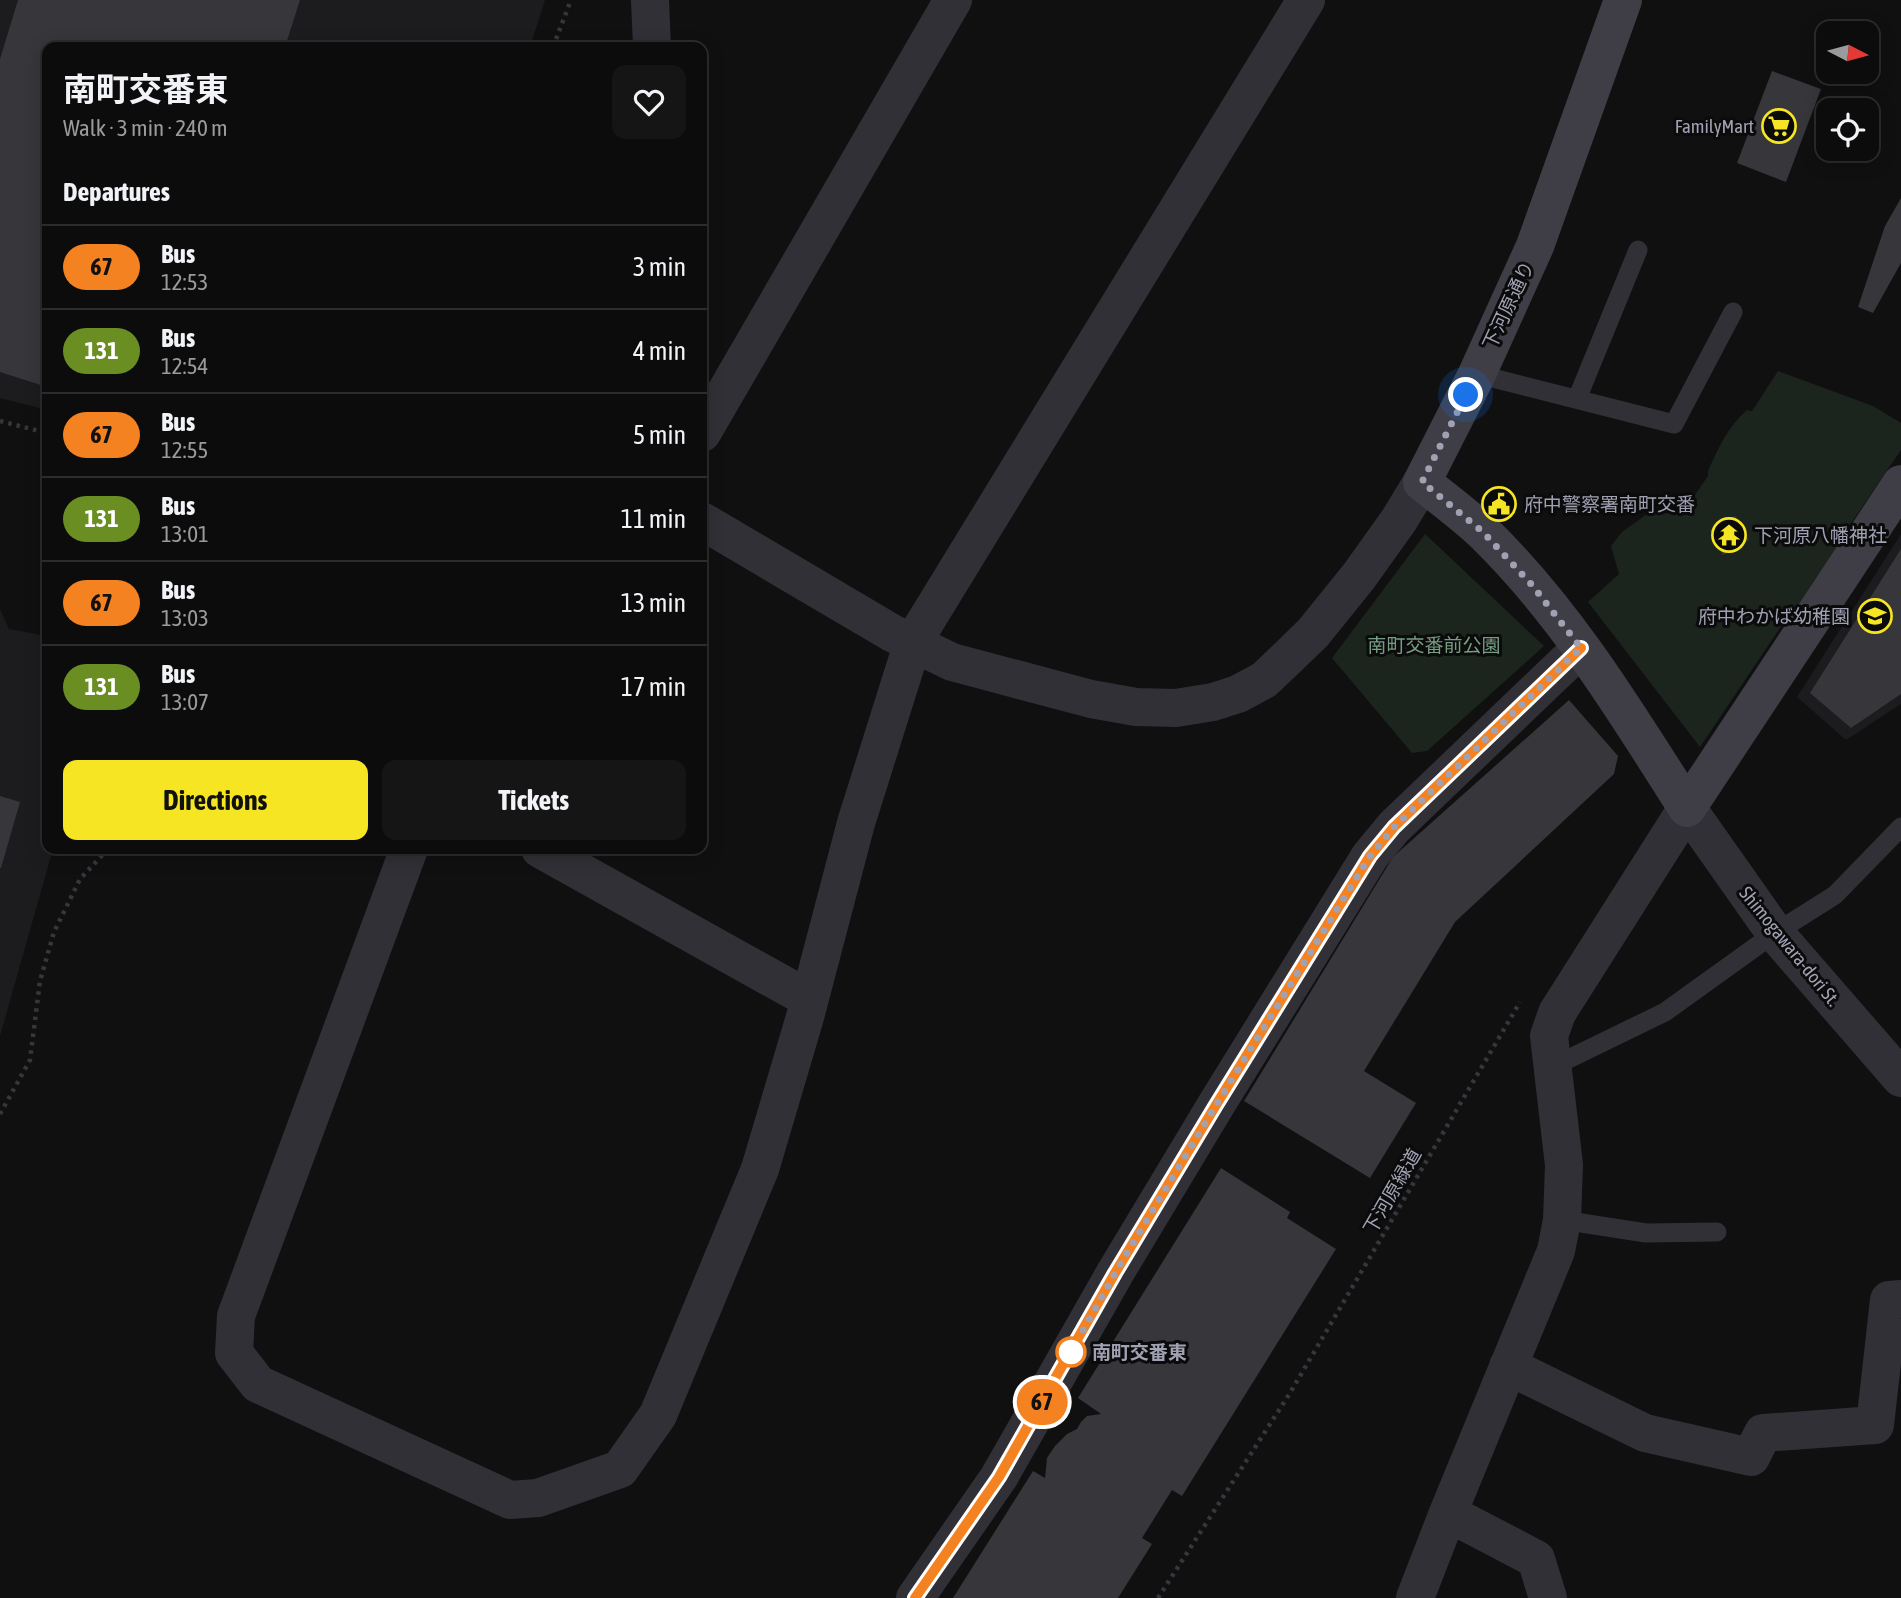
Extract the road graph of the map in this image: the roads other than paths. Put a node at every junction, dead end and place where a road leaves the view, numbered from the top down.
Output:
1 (650, 0) edge
2 (953, 0) edge
3 (1306, 0) edge
4 (1622, 0) edge
5 (652, 42) edge
6 (1638, 250) dead end
7 (1732, 312) dead end
8 (1477, 374) junction
9 (1577, 399) junction
10 (707, 424) edge
11 (1422, 482) junction
12 (1901, 484) edge
13 (707, 524) edge
14 (912, 642) junction
15 (1581, 648) junction
16 (1687, 808) junction
17 (1901, 827) edge
18 (407, 854) edge
19 (549, 854) edge
20 (1775, 933) junction
21 (809, 999) junction
22 (1552, 1067) junction
23 (1901, 1078) edge
24 (1562, 1220) junction
25 (1717, 1232) dead end
26 (1901, 1299) edge
27 (1508, 1366) junction
28 (1448, 1513) junction
29 (915, 1598) edge
30 (1415, 1598) edge
31 (1548, 1598) edge

1 - 5 street
2 - 10 street
3 - 14 street
4 - 8 street, 下河原通り
6 - 9 lane
7 - 9 lane
8 - 9 lane
8 - 11 street, 下河原通り
11 - 14 street
11 - 15 street
12 - 16 street
13 - 14 street
14 - 21 street
15 - 16 street
15 - 29 street
16 - 20 street, Shimogawara-dori St.
16 - 22 street
17 - 20 lane
18 - 21 street
19 - 21 street
20 - 22 lane
20 - 23 street, Shimogawara-dori St.
22 - 24 street
24 - 25 lane
24 - 27 street
26 - 27 street
27 - 28 street
28 - 30 street
28 - 31 street

